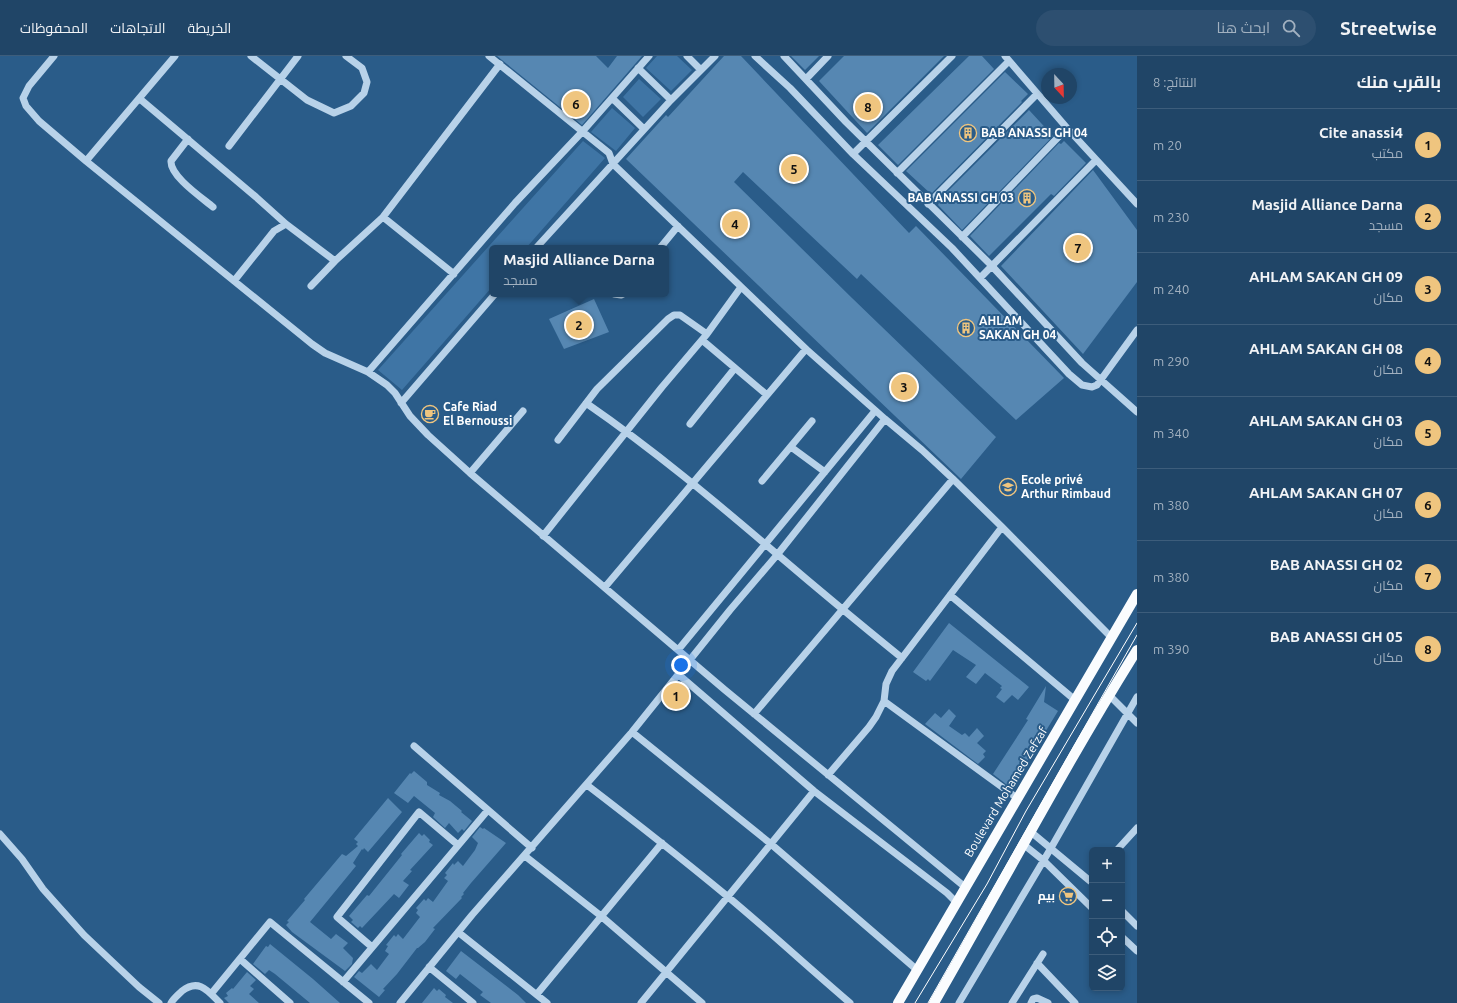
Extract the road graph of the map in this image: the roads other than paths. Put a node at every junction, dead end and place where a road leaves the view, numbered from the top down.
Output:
1 (54, 56) edge
2 (175, 56) edge
3 (251, 56) edge
4 (298, 56) edge
5 (346, 56) edge
6 (489, 56) edge
7 (648, 56) edge
8 (687, 56) edge
9 (715, 56) edge
10 (756, 56) edge
11 (784, 56) edge
12 (828, 56) edge
13 (952, 56) edge
14 (1007, 58) edge
15 (500, 64) junction
16 (638, 68) junction
17 (701, 70) junction
18 (806, 78) junction
19 (280, 80) junction
20 (1037, 94) junction
21 (612, 98) junction
22 (140, 99) junction
23 (671, 100) junction
24 (1068, 128) junction
25 (644, 129) junction
26 (582, 132) junction
27 (188, 139) junction
28 (866, 141) junction
29 (229, 146) dead end
30 (853, 154) junction
31 (1096, 160) junction
32 (86, 161) junction
33 (613, 164) junction
34 (897, 173) junction
35 (928, 204) junction
36 (1137, 204) edge
37 (212, 207) dead end
38 (383, 217) junction
39 (286, 224) junction
40 (678, 226) junction
41 (962, 237) junction
42 (539, 245) edge
43 (662, 245) edge
44 (335, 261) junction
45 (992, 267) junction
46 (454, 274) junction
47 (980, 278) junction
48 (234, 281) junction
49 (311, 286) dead end
50 (741, 287) junction
51 (492, 297) edge
52 (1137, 330) edge
53 (707, 334) junction
54 (702, 340) junction
55 (806, 349) junction
56 (735, 368) junction
57 (368, 372) junction
58 (1101, 380) junction
59 (767, 395) junction
60 (401, 403) junction
61 (586, 403) junction
62 (523, 411) dead end
63 (875, 411) junction
64 (1137, 412) edge
65 (885, 420) junction
66 (812, 421) dead end
67 (690, 424) dead end
68 (627, 431) junction
69 (558, 440) dead end
70 (791, 447) junction
71 (825, 472) junction
72 (470, 473) junction
73 (953, 479) junction
74 (762, 481) dead end
75 (692, 484) junction
76 (1002, 527) junction
77 (543, 536) junction
78 (766, 544) junction
79 (777, 555) junction
80 (605, 587) junction
81 (1137, 594) edge
82 (950, 595) junction
83 (843, 610) junction
84 (1111, 638) junction
85 (678, 650) junction
86 (1137, 650) edge
87 (902, 658) junction
88 (690, 661) junction
89 (679, 675) junction
90 (1109, 695) junction
91 (1137, 697) edge
92 (1075, 700) junction
93 (884, 701) junction
94 (754, 714) junction
95 (1127, 714) junction
96 (1137, 723) edge
97 (632, 732) junction
98 (414, 746) dead end
99 (828, 775) junction
100 (587, 785) junction
101 (814, 791) junction
102 (1017, 798) junction
103 (488, 810) junction
104 (1137, 828) edge
105 (1031, 832) junction
106 (0, 834) edge
107 (662, 843) junction
108 (771, 844) junction
109 (1023, 844) junction
110 (458, 845) junction
111 (1121, 847) edge
112 (532, 848) junction
113 (1051, 848) junction
114 (524, 856) junction
115 (1043, 860) junction
116 (1089, 879) edge
117 (965, 887) junction
118 (728, 897) junction
119 (956, 902) junction
120 (1089, 905) edge
121 (1125, 914) edge
122 (601, 916) junction
123 (1137, 926) edge
124 (458, 932) junction
125 (1125, 940) edge
126 (372, 947) junction
127 (1137, 951) edge
128 (1043, 954) dead end
129 (240, 959) junction
130 (1037, 963) junction
131 (428, 967) junction
132 (916, 969) junction
133 (667, 972) junction
134 (343, 982) junction
135 (211, 994) junction
136 (537, 994) junction
137 (463, 1000) edge
138 (159, 1003) edge
139 (171, 1003) edge
140 (220, 1003) edge
141 (290, 1003) edge
142 (369, 1003) edge
143 (400, 1003) edge
144 (473, 1003) edge
145 (547, 1003) edge
146 (641, 1003) edge
147 (702, 1003) edge
148 (850, 1003) edge
149 (898, 1003) edge
150 (934, 1003) edge
151 (959, 1003) edge
152 (1012, 1003) edge
153 (1031, 1003) edge
154 (1048, 1003) edge
155 (1075, 1003) edge

1 - 32 street
2 - 22 street
3 - 19 street
4 - 19 street
5 - 19 street
6 - 15 street
7 - 16 street
8 - 17 street
9 - 17 street
10 - 30 street
11 - 18 street
12 - 18 street
13 - 28 street
14 - 20 street
14 - 34 street
15 - 26 street
15 - 38 street
16 - 21 street
16 - 23 street
17 - 23 street
18 - 28 street
19 - 29 street
20 - 24 street
20 - 35 street
21 - 25 street
21 - 26 street
22 - 27 street
22 - 32 street
23 - 25 street
24 - 31 street
24 - 41 street
25 - 33 street
26 - 33 street
26 - 46 street
27 - 37 street
27 - 39 street
28 - 30 street
28 - 34 street
30 - 47 street
31 - 36 street
31 - 45 street
32 - 48 street
33 - 40 street
33 - 42 street
34 - 35 street
35 - 41 street
38 - 44 street
38 - 46 street
39 - 44 street
39 - 48 street
40 - 43 street
40 - 50 street
41 - 45 street
44 - 49 street
45 - 47 street
45 - 58 street
46 - 57 street
47 - 58 street
48 - 57 street
50 - 53 street
50 - 55 street
51 - 60 street
52 - 58 street
53 - 54 street
53 - 61 street
54 - 56 street
54 - 68 street
55 - 59 street
55 - 63 street
56 - 59 street
56 - 67 street
57 - 60 street
58 - 64 street
59 - 75 street
60 - 72 street
61 - 68 street
61 - 69 street
62 - 72 street
63 - 65 street
63 - 71 street
65 - 73 street
65 - 79 street
66 - 70 street
68 - 75 street
68 - 77 street
70 - 71 street
70 - 74 street
71 - 78 street
72 - 77 street
73 - 76 street
73 - 83 street
75 - 78 street
75 - 80 street
76 - 82 street
76 - 84 street
77 - 80 street
78 - 79 street
78 - 85 street
79 - 83 street
79 - 88 street
80 - 85 street
81 - 84 main road, Boulevard Mohamed Zefzaf
82 - 87 street
82 - 92 street
83 - 87 street
83 - 94 street
84 - 92 main road, Boulevard Mohamed Zefzaf
85 - 88 street
86 - 90 main road
87 - 93 street
88 - 89 street
88 - 94 street
89 - 97 street
89 - 101 street
90 - 95 street
90 - 105 main road
91 - 95 street
92 - 102 main road, Boulevard Mohamed Zefzaf
93 - 99 street
93 - 102 street
94 - 99 street
95 - 96 street
95 - 113 street
97 - 100 street
97 - 108 street
98 - 103 street
99 - 117 street
100 - 107 street
100 - 112 street
101 - 108 street
101 - 119 street
102 - 117 main road, Boulevard Mohamed Zefzaf
103 - 110 street
103 - 112 street
104 - 111 street
105 - 109 main road
105 - 113 street
106 - 138 street
107 - 118 street
107 - 122 street
108 - 118 street
108 - 132 street
109 - 115 street
109 - 150 main road
110 - 126 street
110 - 126 street
112 - 114 street
113 - 115 street
113 - 116 street
114 - 122 street
114 - 124 street
115 - 120 street
115 - 151 street
117 - 119 main road, Boulevard Mohamed Zefzaf
118 - 133 street
118 - 148 street
119 - 132 main road, Boulevard Mohamed Zefzaf
121 - 123 street
122 - 133 street
122 - 136 street
124 - 131 street
124 - 136 street
125 - 127 street
126 - 134 street
128 - 130 street
129 - 134 street
129 - 135 street
129 - 141 street
130 - 152 street
130 - 155 street
131 - 137 street
131 - 143 street
132 - 149 main road, Boulevard Mohamed Zefzaf
133 - 146 street
133 - 147 street
134 - 142 street
135 - 139 street
135 - 140 street
136 - 145 street
137 - 144 street
153 - 154 street

